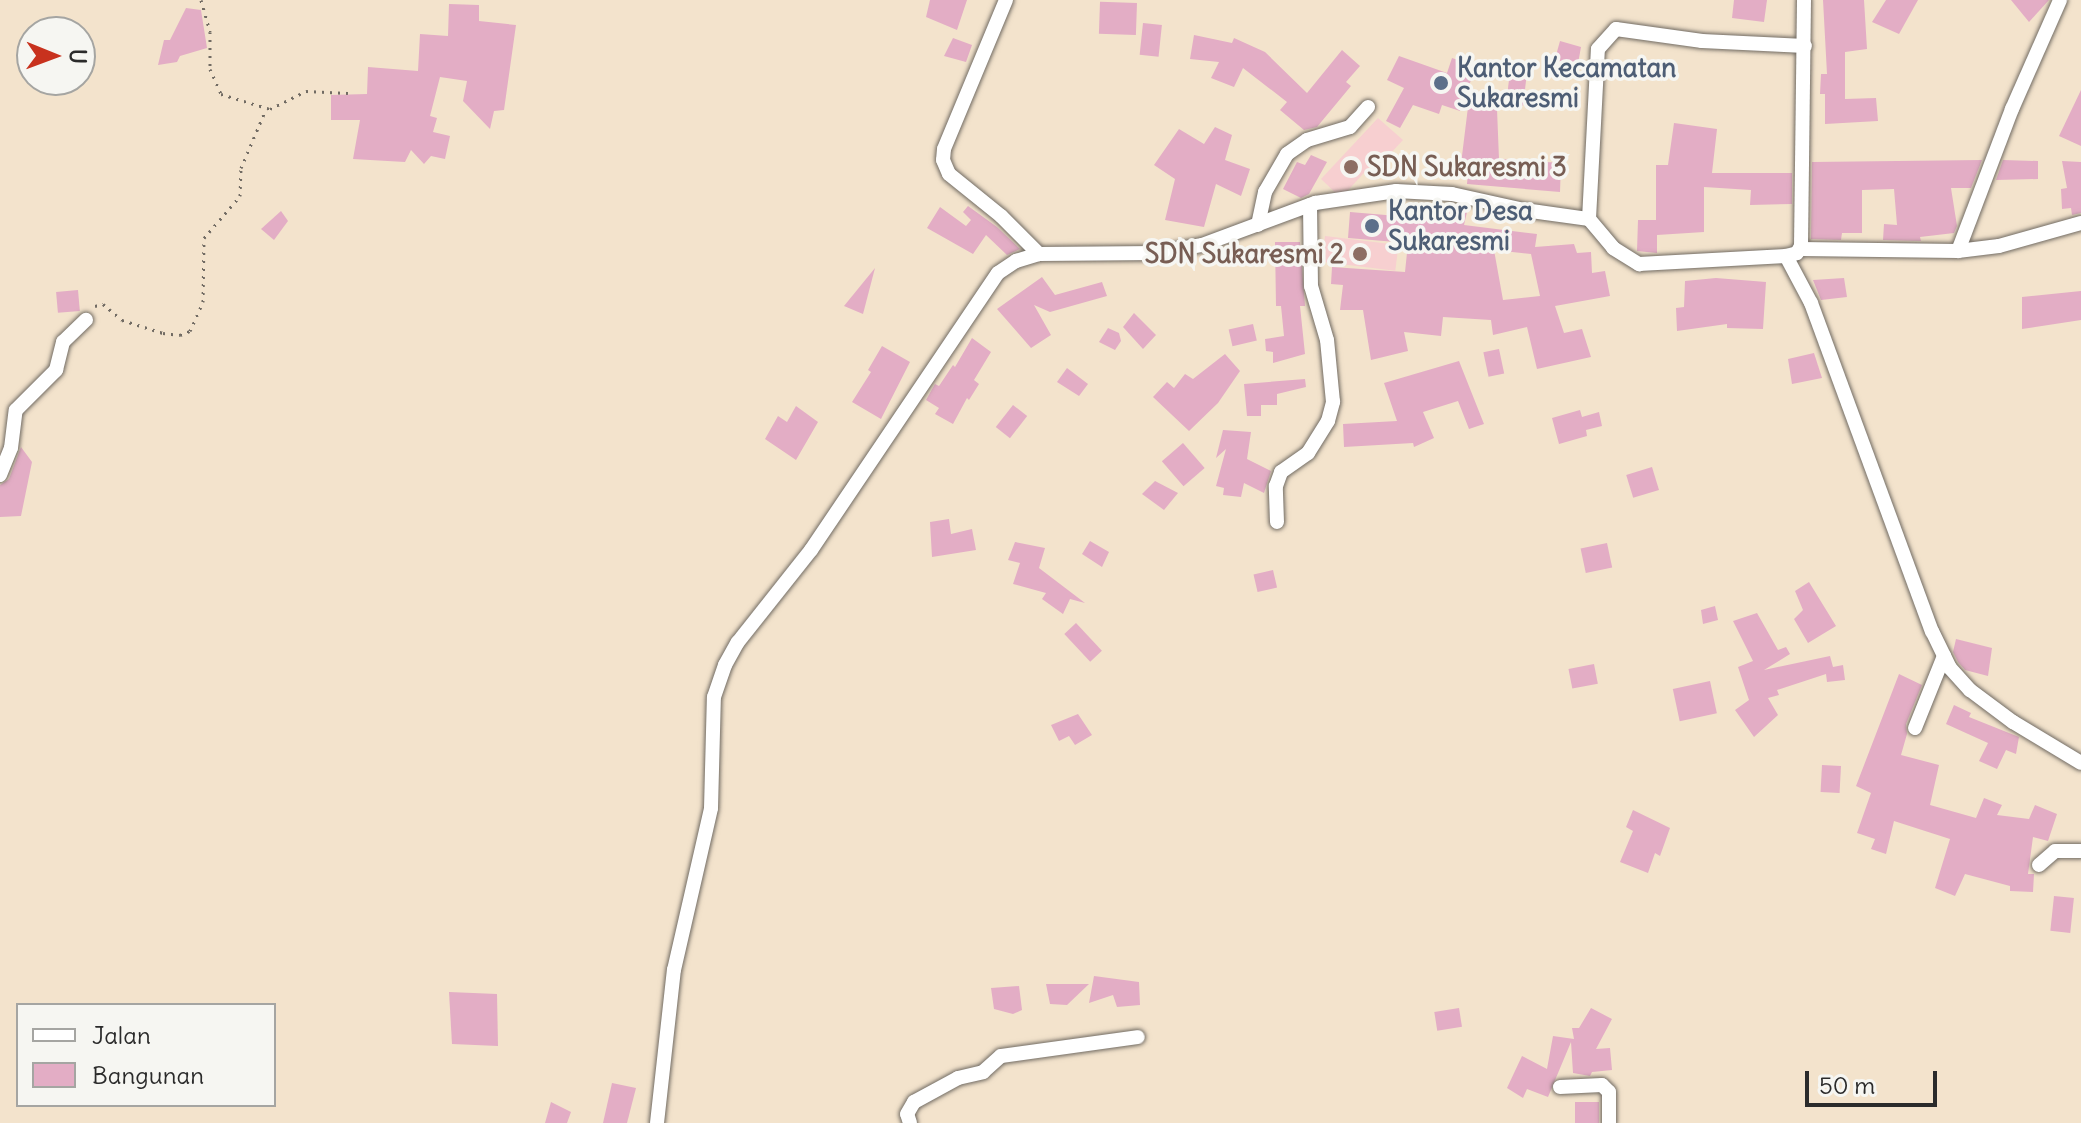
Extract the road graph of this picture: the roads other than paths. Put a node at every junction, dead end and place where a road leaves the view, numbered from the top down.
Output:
1 (1006, 0) edge
2 (1804, 0) edge
3 (2060, 0) edge
4 (1805, 46) junction
5 (1368, 107) dead end
6 (1310, 205) junction
7 (1589, 219) junction
8 (2081, 223) edge
9 (1258, 225) junction
10 (1800, 249) junction
11 (1958, 251) junction
12 (1039, 254) junction
13 (1786, 256) junction
14 (86, 320) road end
15 (0, 475) edge
16 (1277, 522) dead end
17 (1944, 656) junction
18 (1915, 728) dead end
19 (2081, 763) edge
20 (2081, 851) edge
21 (2039, 865) dead end
22 (1138, 1037) dead end
23 (1560, 1087) dead end
24 (657, 1123) edge
25 (910, 1123) edge
26 (1609, 1123) edge

1 - 12 street
2 - 4 street
3 - 11 street
4 - 7 street
4 - 10 street
5 - 9 street
6 - 7 street
6 - 9 street
6 - 16 street
7 - 13 street
8 - 11 street
9 - 12 street
10 - 11 street
10 - 13 street
12 - 24 street
13 - 17 street
14 - 15 street
17 - 18 street
17 - 19 street
20 - 21 street
22 - 25 street
23 - 26 street

